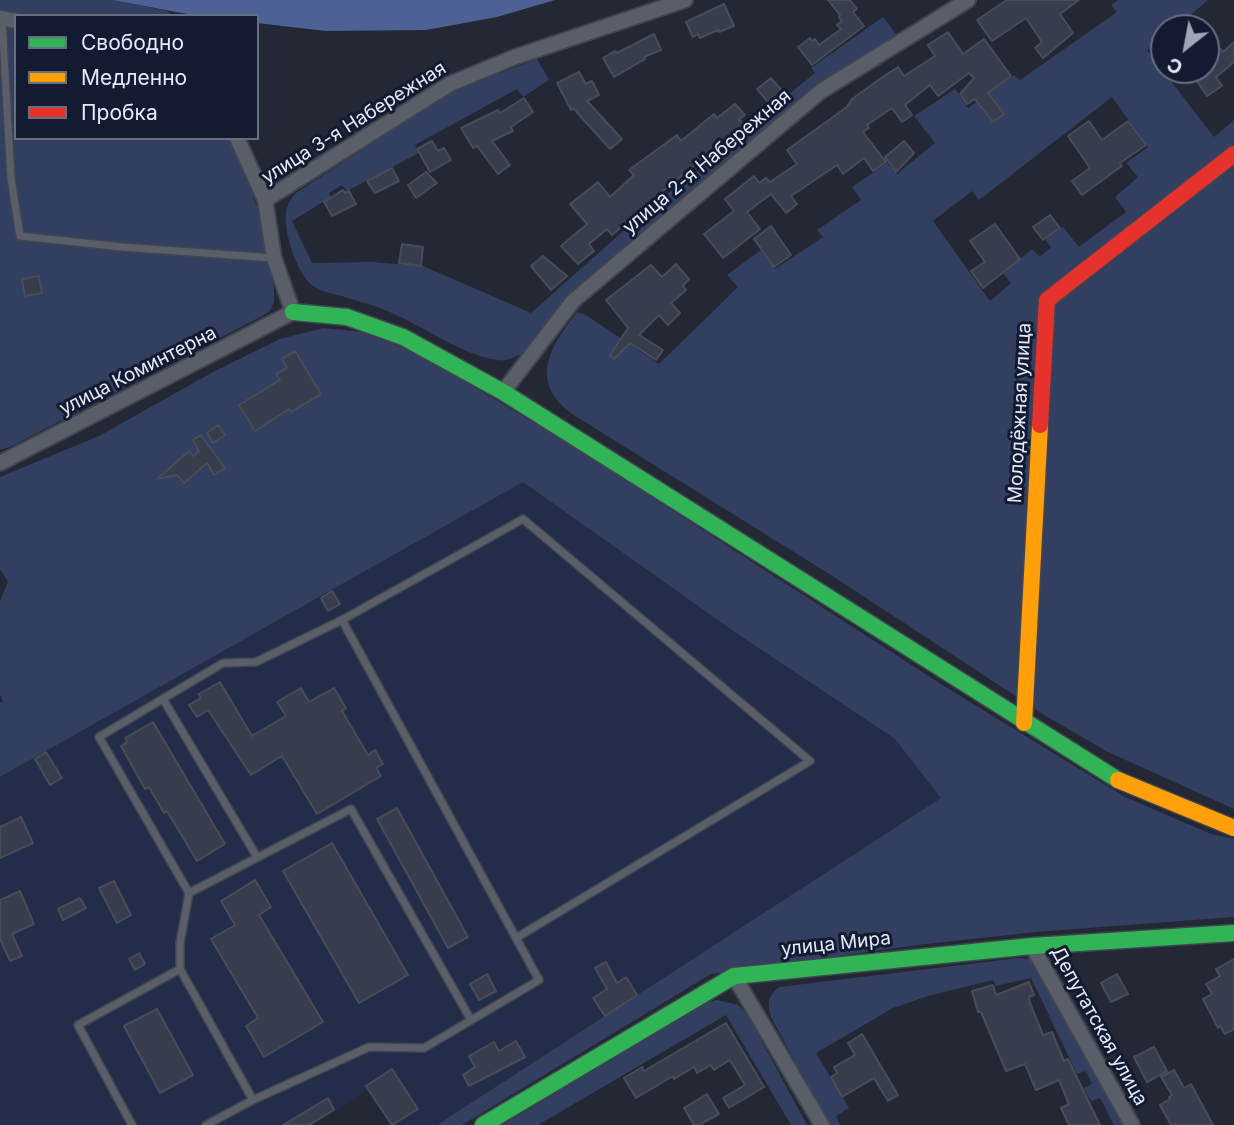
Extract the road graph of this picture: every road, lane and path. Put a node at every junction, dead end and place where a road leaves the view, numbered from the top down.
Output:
1 (685, 0) edge
2 (958, 3) edge
3 (6, 19) edge
4 (2, 65) edge
5 (238, 140) edge
6 (1234, 154) edge
7 (265, 200) junction
8 (274, 258) junction
9 (293, 312) junction
10 (503, 392) junction
11 (0, 463) edge
12 (342, 620) junction
13 (163, 699) junction
14 (1024, 723) junction
15 (1234, 828) edge
16 (257, 857) junction
17 (189, 893) junction
18 (1234, 933) edge
19 (516, 938) junction
20 (1032, 946) junction
21 (180, 968) junction
22 (734, 976) junction
23 (471, 1020) junction
24 (253, 1100) junction
25 (132, 1125) edge
26 (206, 1125) edge
27 (483, 1125) edge
28 (822, 1125) edge
29 (1132, 1125) edge

1 - 7 street, улица 3-я Набережная
2 - 10 street, улица 2-я Набережная
3 - 4 lane
4 - 8 lane
5 - 7 street, улица 3-я Набережная
6 - 14 street, Молодёжная улица
7 - 8 street
8 - 9 street
9 - 10 street
9 - 11 street, улица Коминтерна
10 - 14 street
12 - 13 lane
12 - 19 lane
12 - 19 lane
13 - 16 lane
13 - 17 lane
14 - 15 street
16 - 17 lane
16 - 23 lane
17 - 21 lane
18 - 20 street, улица Мира
19 - 23 lane
20 - 22 street, улица Мира
20 - 29 street, Депутатская улица
21 - 24 lane
21 - 25 lane
22 - 27 street, улица Мира
22 - 28 street
23 - 24 lane
24 - 26 lane

